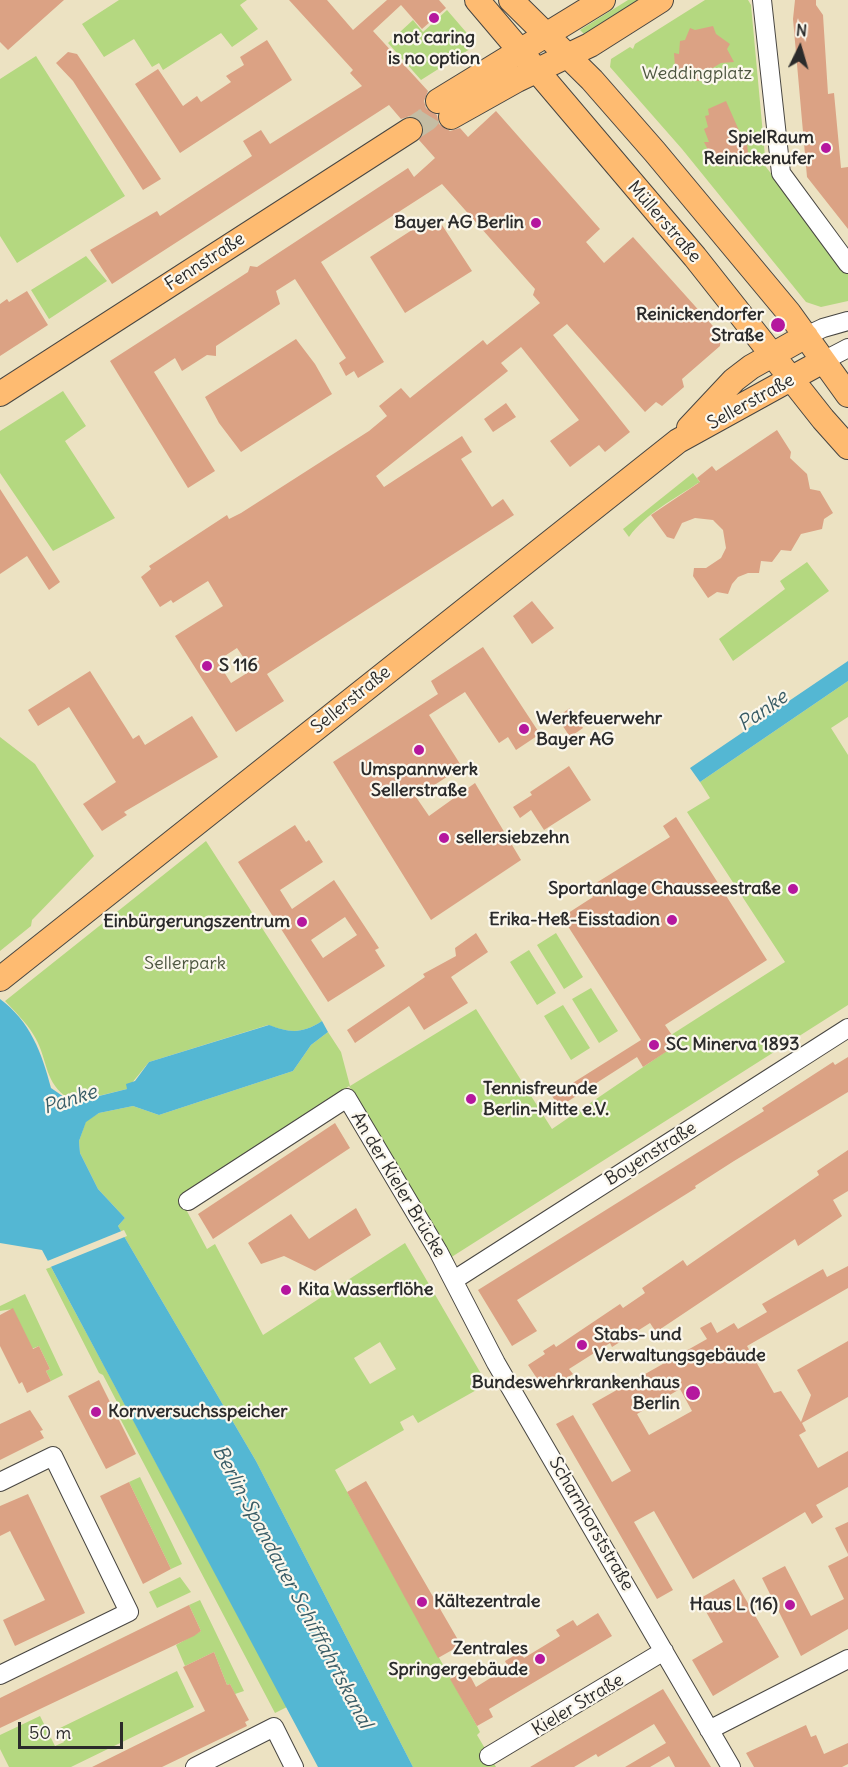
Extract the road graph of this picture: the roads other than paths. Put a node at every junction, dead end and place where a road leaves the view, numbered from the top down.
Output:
1 (477, 0) edge
2 (511, 0) edge
3 (603, 0) edge
4 (661, 0) edge
5 (762, 0) edge
6 (546, 35) junction
7 (519, 50) junction
8 (568, 56) junction
9 (537, 71) junction
10 (410, 130) tunnel mouth
11 (848, 264) edge
12 (848, 321) edge
13 (806, 336) junction
14 (848, 348) edge
15 (773, 355) junction
16 (823, 361) junction
17 (792, 379) junction
18 (0, 394) edge
19 (848, 395) edge
20 (678, 441) junction
21 (848, 447) edge
22 (0, 979) edge
23 (848, 1028) edge
24 (188, 1201) dead end
25 (454, 1280) junction
26 (0, 1482) edge
27 (664, 1651) junction
28 (848, 1659) edge
29 (0, 1675) edge
30 (709, 1730) junction
31 (489, 1756) dead end
32 (195, 1767) edge
33 (294, 1767) edge
34 (731, 1767) edge

1 - 7 main road, Müllerstraße
2 - 6 main road, Müllerstraße
3 - 6 main road
4 - 8 main road
5 - 11 street
6 - 7 main road
6 - 8 main road, Müllerstraße
7 - 9 main road, Müllerstraße
7 - 9 main road
8 - 9 main road
8 - 13 main road, Müllerstraße
9 - 15 main road, Müllerstraße
10 - 18 main road, Fennstraße
12 - 13 street
13 - 15 main road, Sellerstraße
13 - 16 main road, Müllerstraße
14 - 16 street
15 - 17 main road, Müllerstraße
15 - 20 main road, Sellerstraße
16 - 17 main road, Sellerstraße
16 - 19 main road, Müllerstraße
17 - 20 main road, Sellerstraße
17 - 21 main road, Müllerstraße
20 - 22 main road, Sellerstraße
23 - 25 street, Boyenstraße
24 - 25 street, An der Kieler Brücke
25 - 27 street, Scharnhorststraße
26 - 29 street
27 - 30 street, Scharnhorststraße
27 - 31 street, Kieler Straße
28 - 30 street
30 - 34 street, Scharnhorststraße
32 - 33 street

